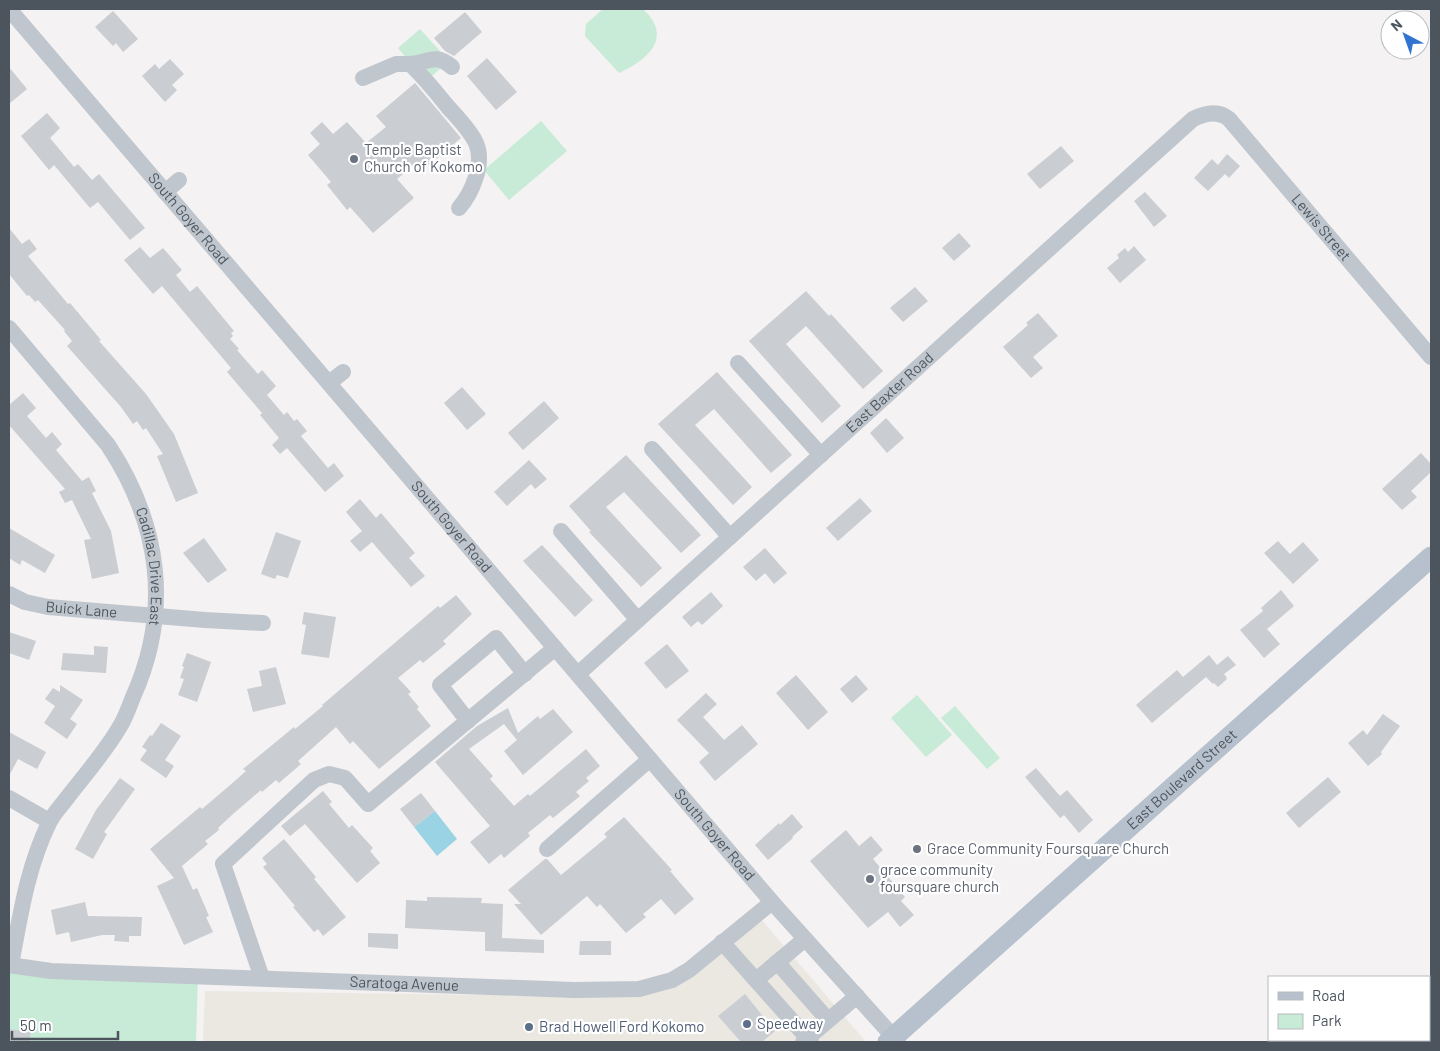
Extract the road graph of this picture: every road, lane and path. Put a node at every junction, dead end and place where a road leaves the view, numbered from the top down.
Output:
1 (9, 9) edge
2 (410, 64) junction
3 (452, 67) dead end
4 (363, 78) dead end
5 (1204, 114) joint
6 (180, 180) dead end
7 (165, 192) junction
8 (459, 208) dead end
9 (9, 328) edge
10 (1431, 357) edge
11 (738, 364) dead end
12 (343, 372) dead end
13 (329, 383) junction
14 (652, 449) dead end
15 (821, 455) junction
16 (561, 531) dead end
17 (730, 537) junction
18 (1431, 557) edge
19 (9, 594) edge
20 (156, 615) junction
21 (638, 620) junction
22 (262, 623) dead end
23 (555, 648) junction
24 (525, 674) junction
25 (578, 674) junction
26 (468, 721) junction
27 (650, 759) junction
28 (9, 798) edge
29 (49, 821) junction
30 (547, 849) dead end
31 (772, 902) junction
32 (805, 939) junction
33 (722, 942) junction
34 (778, 962) junction
35 (10, 965) edge
36 (262, 978) junction
37 (756, 980) junction
38 (857, 996) junction
39 (828, 1020) junction
40 (894, 1040) edge
41 (807, 1041) edge

1 - 7 street, South Goyer Road
2 - 3 street
2 - 4 street
2 - 8 street
5 - 10 street, Lewis Street
5 - 15 street, East Baxter Road
6 - 7 street
7 - 13 street, South Goyer Road
9 - 20 street, Cadillac Drive East
11 - 15 street
12 - 13 street
13 - 23 street, South Goyer Road
14 - 17 street
15 - 17 street, East Baxter Road
16 - 21 street
17 - 21 street, East Baxter Road
18 - 40 main road, East Boulevard Street
19 - 20 street, Buick Lane
20 - 22 street, Buick Lane
20 - 29 street, Cadillac Drive East
21 - 25 street, East Baxter Road
23 - 24 street
23 - 25 street, South Goyer Road
24 - 26 street
24 - 26 street
25 - 27 street, South Goyer Road
26 - 36 street
27 - 30 street
27 - 31 street, South Goyer Road
28 - 29 street
29 - 35 street, Cadillac Drive East
31 - 32 street, South Goyer Road
31 - 33 street, Saratoga Avenue
32 - 34 street
32 - 38 street, South Goyer Road
33 - 36 street, Saratoga Avenue
33 - 37 street
34 - 37 street
34 - 39 street
35 - 36 street, Saratoga Avenue
37 - 41 street
38 - 39 street
38 - 40 street, South Goyer Road
39 - 41 street

